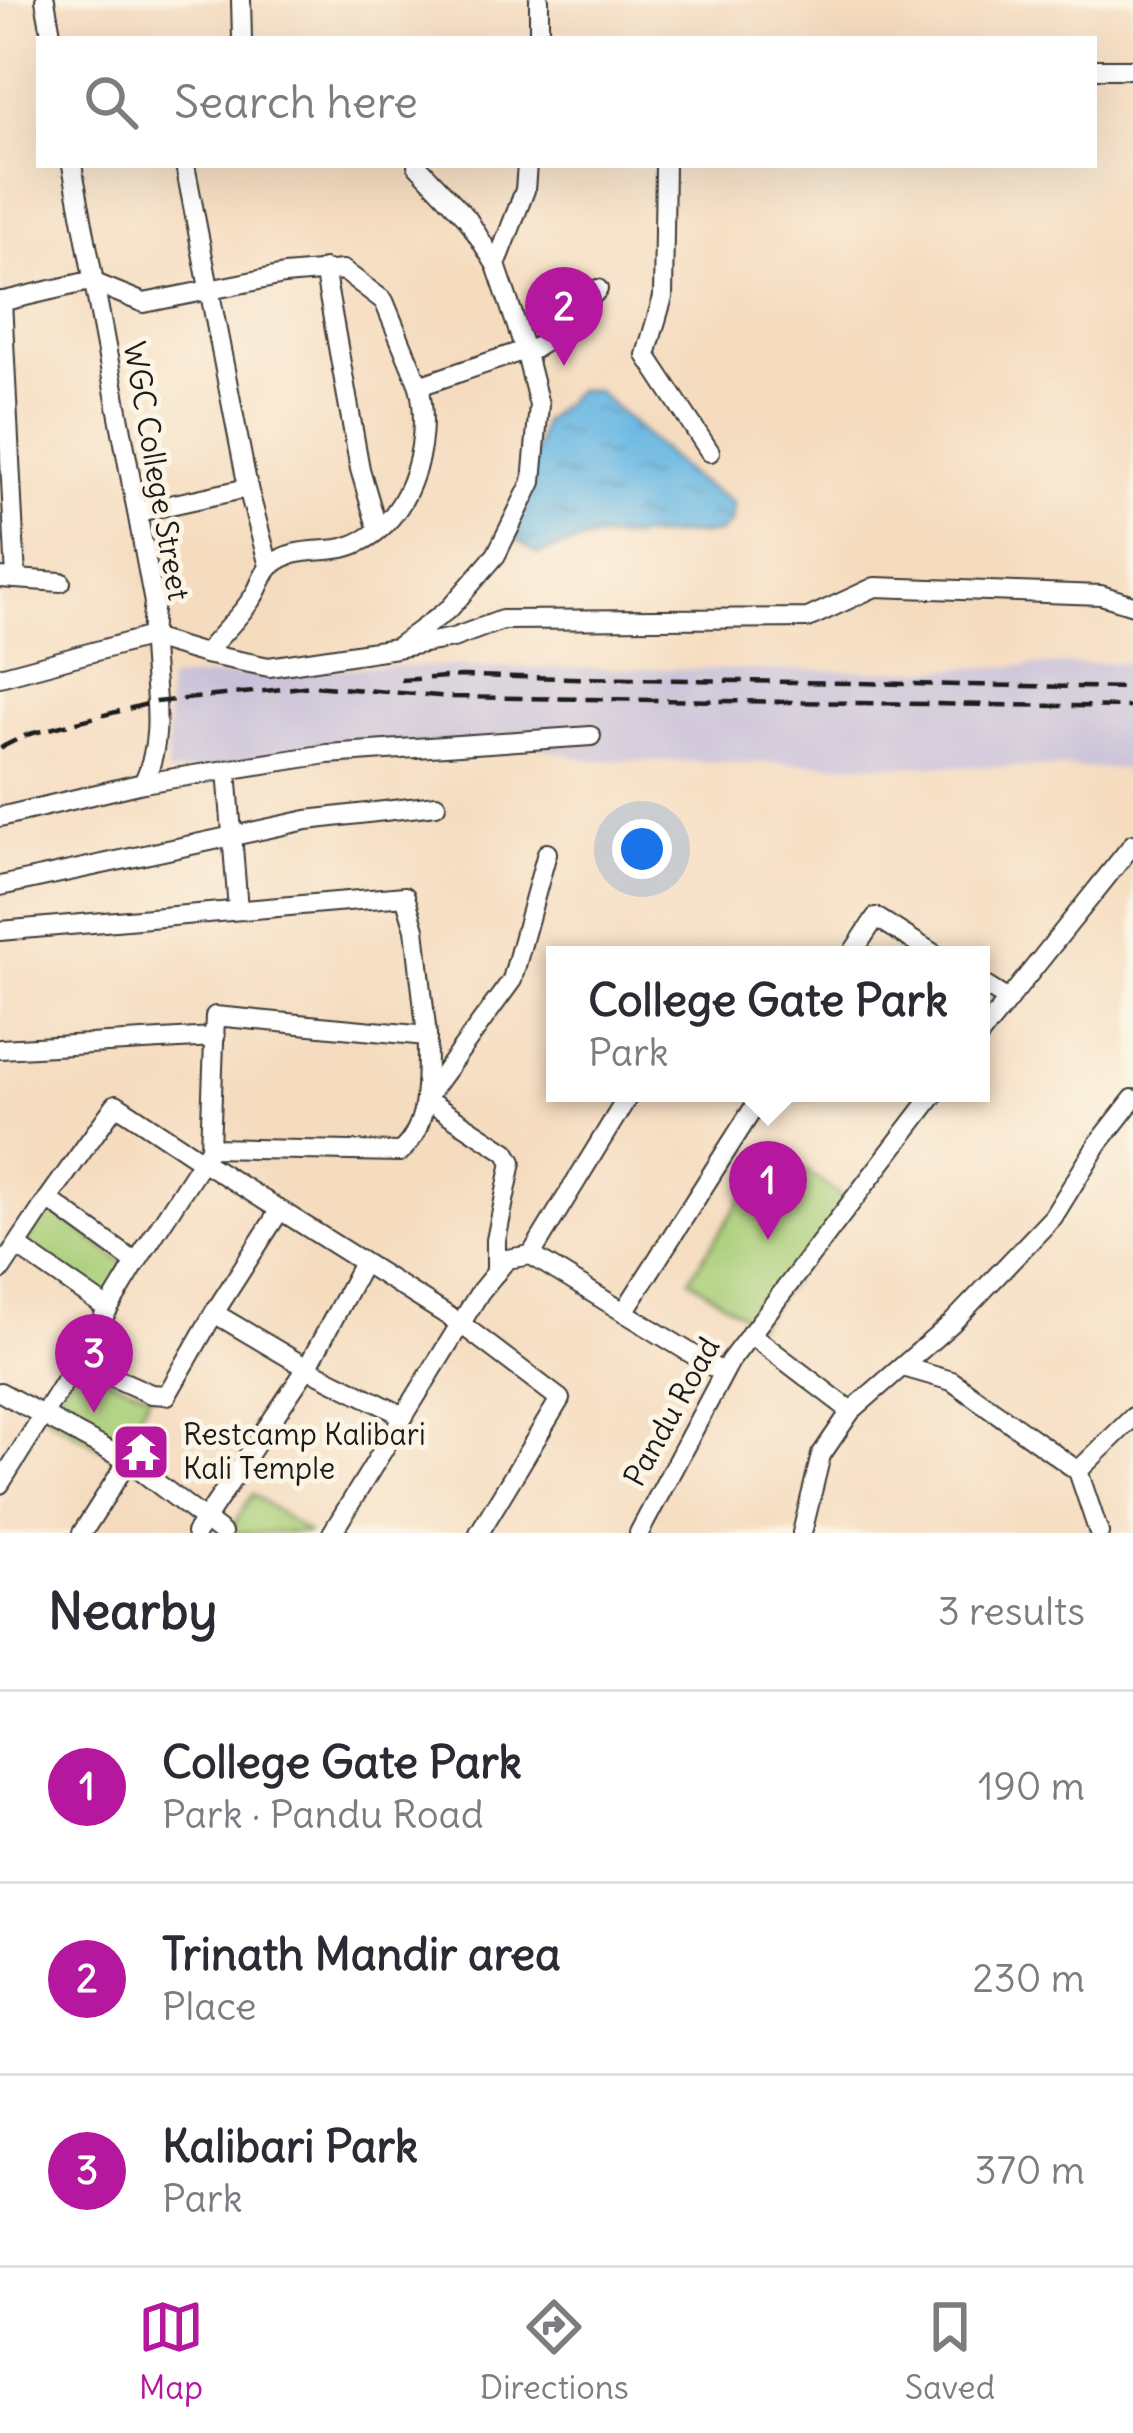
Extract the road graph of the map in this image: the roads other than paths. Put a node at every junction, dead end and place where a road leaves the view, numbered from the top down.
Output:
1 (45, 0) edge
2 (242, 0) edge
3 (539, 0) edge
4 (51, 36) edge
5 (242, 36) edge
6 (538, 36) edge
7 (1133, 69) edge
8 (1097, 70) edge
9 (72, 168) edge
10 (186, 168) edge
11 (420, 168) edge
12 (527, 168) edge
13 (665, 168) edge
14 (496, 265) junction
15 (324, 268) junction
16 (91, 281) junction
17 (208, 288) junction
18 (598, 289) dead end
19 (1, 301) edge
20 (526, 352) junction
21 (419, 386) junction
22 (710, 452) dead end
23 (248, 488) junction
24 (138, 512) junction
25 (376, 527) junction
26 (269, 566) junction
27 (8, 578) edge
28 (61, 582) dead end
29 (1133, 605) edge
30 (148, 637) junction
31 (396, 648) junction
32 (205, 654) junction
33 (0, 677) edge
34 (591, 736) dead end
35 (227, 770) junction
36 (143, 783) junction
37 (436, 805) dead end
38 (0, 817) edge
39 (233, 836) junction
40 (1133, 844) edge
41 (547, 853) dead end
42 (0, 886) edge
43 (238, 910) junction
44 (0, 931) edge
45 (857, 946) edge
46 (922, 946) edge
47 (990, 989) edge
48 (1008, 1000) junction
49 (990, 1023) edge
50 (427, 1036) junction
51 (215, 1037) junction
52 (0, 1049) edge
53 (425, 1099) junction
54 (1133, 1100) edge
55 (624, 1102) edge
56 (757, 1102) edge
57 (928, 1102) edge
58 (206, 1155) junction
59 (48, 1199) junction
60 (280, 1210) junction
61 (17, 1246) junction
62 (530, 1255) junction
63 (136, 1263) junction
64 (363, 1263) junction
65 (0, 1271) edge
66 (496, 1273) junction
67 (108, 1309) junction
68 (624, 1312) junction
69 (214, 1313) junction
70 (460, 1324) junction
71 (750, 1334) junction
72 (77, 1361) junction
73 (903, 1367) junction
74 (307, 1368) junction
75 (723, 1373) junction
76 (0, 1392) edge
77 (851, 1411) junction
78 (45, 1416) junction
79 (404, 1416) junction
80 (1133, 1417) edge
81 (128, 1462) junction
82 (1078, 1471) junction
83 (0, 1484) edge
84 (199, 1527) edge
85 (82, 1533) edge
86 (222, 1533) edge
87 (332, 1533) edge
88 (479, 1533) edge
89 (640, 1533) edge
90 (802, 1533) edge
91 (1099, 1533) edge

1 - 4 street
2 - 5 street
3 - 6 street
7 - 8 street
9 - 16 street, WGC College Street
10 - 17 street
11 - 14 street
12 - 14 street
13 - 22 street
14 - 20 street
15 - 17 street
15 - 21 street
15 - 25 street
16 - 17 street
16 - 19 street
16 - 24 street, WGC College Street
17 - 23 street
18 - 20 street
19 - 27 street
20 - 21 street
20 - 31 street
21 - 25 street
23 - 24 street
23 - 26 street
24 - 30 street, WGC College Street
25 - 26 street
26 - 32 street
27 - 28 street
29 - 31 street
30 - 32 street
30 - 33 street, WGC College Street
30 - 36 street
31 - 32 street
34 - 35 street
35 - 36 street
35 - 39 street
36 - 38 street
37 - 39 street
39 - 42 street
39 - 43 street
40 - 48 street
41 - 53 street
43 - 44 street
43 - 50 street
45 - 46 street
47 - 48 street
48 - 49 street
50 - 51 street
50 - 53 street
51 - 52 street
51 - 58 street
53 - 58 street
53 - 66 street
54 - 73 street
55 - 62 street
56 - 68 street
57 - 71 street, Pandu Road
58 - 59 street
58 - 60 street
58 - 63 street
59 - 61 street
59 - 63 street
60 - 64 street
60 - 69 street
61 - 65 street
61 - 67 street
62 - 66 street
62 - 68 street
63 - 67 street
64 - 70 street
64 - 74 street
66 - 70 street
67 - 72 street
68 - 75 street
69 - 72 street
69 - 74 street
70 - 79 street
70 - 88 street
71 - 75 street, Pandu Road
71 - 77 street
72 - 78 street
73 - 77 street
73 - 82 street
74 - 79 street
74 - 84 street
75 - 89 street, Pandu Road
76 - 78 street
77 - 90 street
78 - 81 street
78 - 83 street
79 - 87 street
80 - 82 street
81 - 84 street
81 - 85 street
82 - 91 street
84 - 86 street

